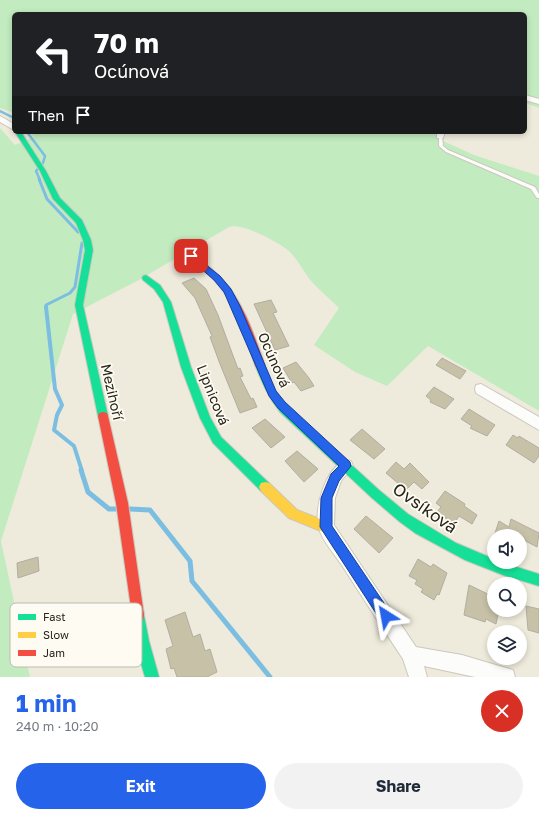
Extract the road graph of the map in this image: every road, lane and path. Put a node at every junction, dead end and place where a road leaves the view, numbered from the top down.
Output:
1 (527, 99) edge
2 (539, 102) edge
3 (0, 118) edge
4 (12, 127) edge
5 (19, 134) edge
6 (440, 134) edge
7 (539, 197) edge
8 (191, 256) dead end
9 (146, 278) dead end
10 (481, 389) dead end
11 (539, 424) edge
12 (346, 466) junction
13 (326, 527) junction
14 (539, 580) edge
15 (137, 603) edge
16 (142, 641) edge
17 (411, 655) junction
18 (152, 677) edge
19 (418, 677) edge
20 (506, 677) edge

1 - 2 street
3 - 4 street
5 - 15 street, Mezihoří
6 - 7 lane
8 - 12 street, Ocúnová
9 - 13 street, Lipnicová
10 - 11 street
12 - 13 street
12 - 14 street, Ovsíková
13 - 17 street
16 - 18 street, Mezihoří
17 - 19 street
17 - 20 street

